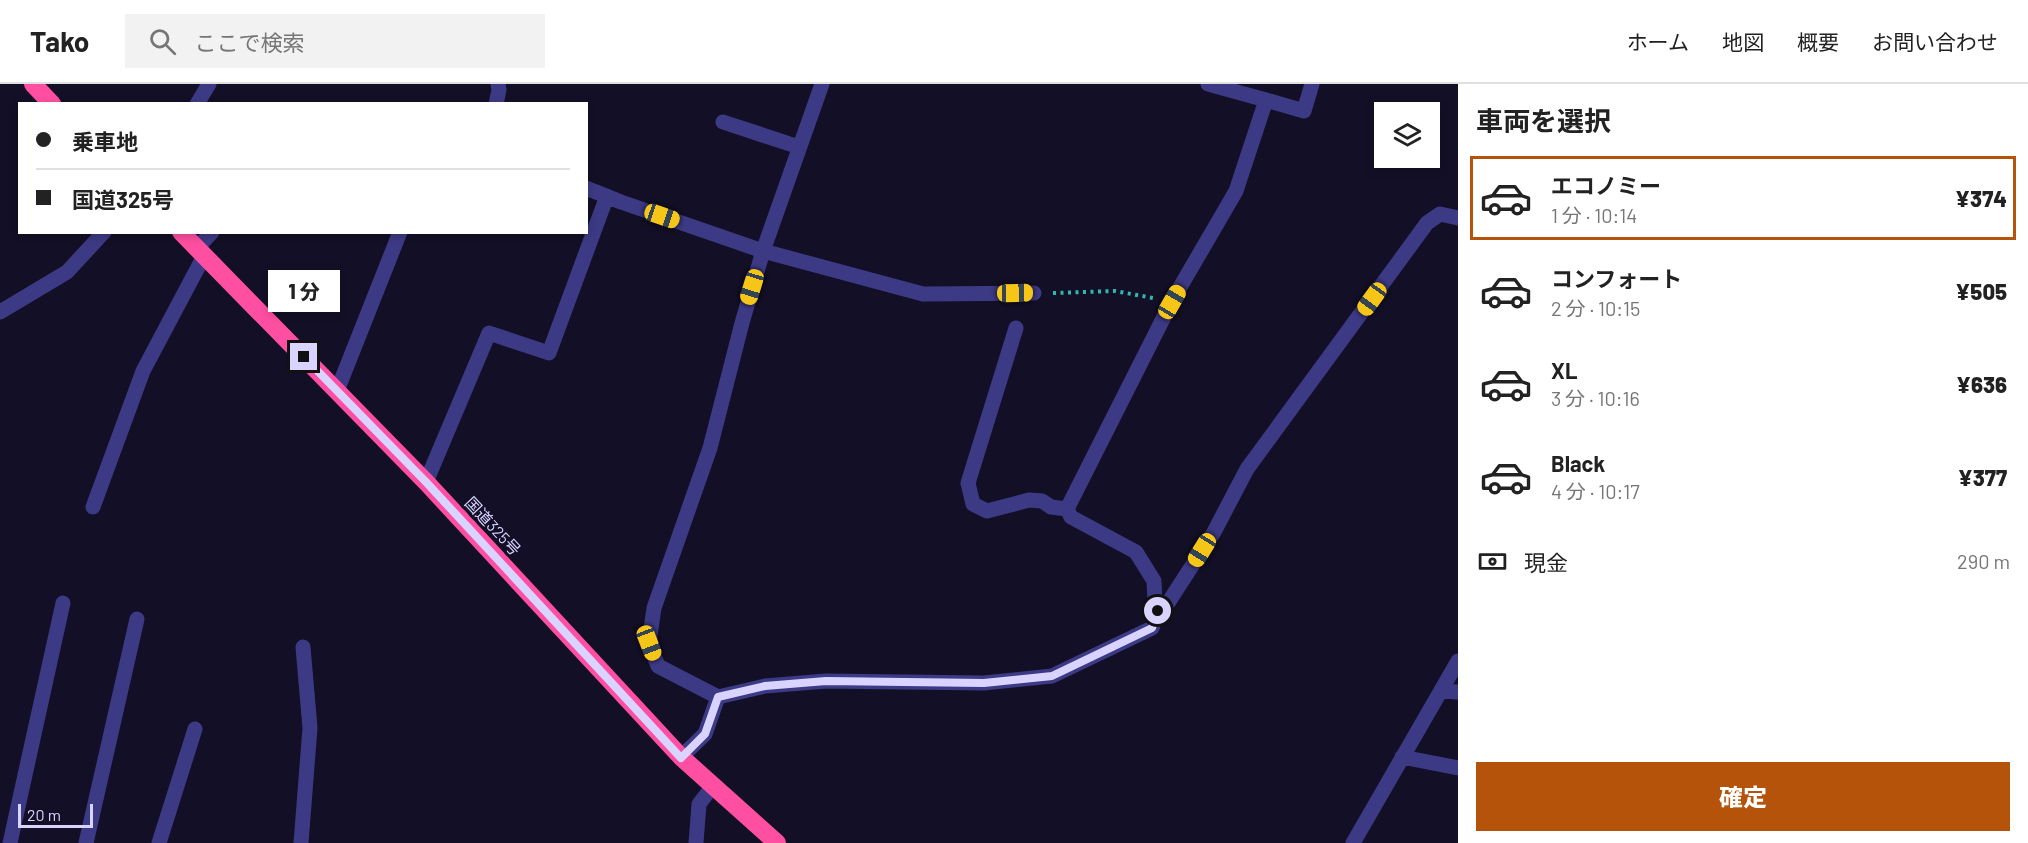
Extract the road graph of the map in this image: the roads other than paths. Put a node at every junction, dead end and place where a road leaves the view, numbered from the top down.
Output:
1 (33, 84) edge
2 (209, 84) edge
3 (498, 84) edge
4 (822, 84) edge
5 (1208, 84) edge
6 (1312, 84) edge
7 (1266, 100) junction
8 (50, 102) edge
9 (198, 102) edge
10 (496, 102) edge
11 (723, 122) dead end
12 (799, 147) junction
13 (588, 189) edge
14 (608, 196) junction
15 (1458, 218) edge
16 (102, 234) edge
17 (184, 234) edge
18 (211, 234) edge
19 (399, 234) edge
20 (763, 251) junction
21 (201, 252) junction
22 (1034, 293) road end
23 (0, 312) edge
24 (1016, 328) dead end
25 (337, 391) junction
26 (426, 482) junction
27 (93, 507) dead end
28 (1067, 508) junction
29 (63, 603) dead end
30 (1158, 611) junction
31 (137, 619) dead end
32 (303, 647) dead end
33 (1458, 662) edge
34 (1441, 691) junction
35 (1458, 692) edge
36 (718, 697) junction
37 (195, 729) dead end
38 (681, 758) junction
39 (1402, 758) junction
40 (1458, 768) edge
41 (713, 786) junction
42 (10, 843) edge
43 (86, 843) edge
44 (159, 843) edge
45 (302, 843) edge
46 (696, 843) edge
47 (777, 843) edge
48 (1353, 843) edge

1 - 8 highway
2 - 9 street
3 - 10 street
4 - 12 street
5 - 7 street
6 - 7 street
7 - 28 street
11 - 12 street
12 - 20 street
13 - 14 street
14 - 20 street
14 - 26 street
15 - 30 street
16 - 23 street
17 - 21 highway, 国道325号
18 - 21 street
19 - 25 street
20 - 22 street
20 - 36 street
21 - 25 highway, 国道325号
21 - 27 street
24 - 28 street
25 - 26 highway, 国道325号
26 - 38 highway, 国道325号
28 - 30 street
29 - 42 street
30 - 36 street
31 - 43 street
32 - 45 street
33 - 34 street
34 - 35 street
34 - 39 street
36 - 38 street
37 - 44 street
38 - 41 highway, 国道325号
39 - 40 street
39 - 48 street
41 - 46 street
41 - 47 highway, 国道325号

